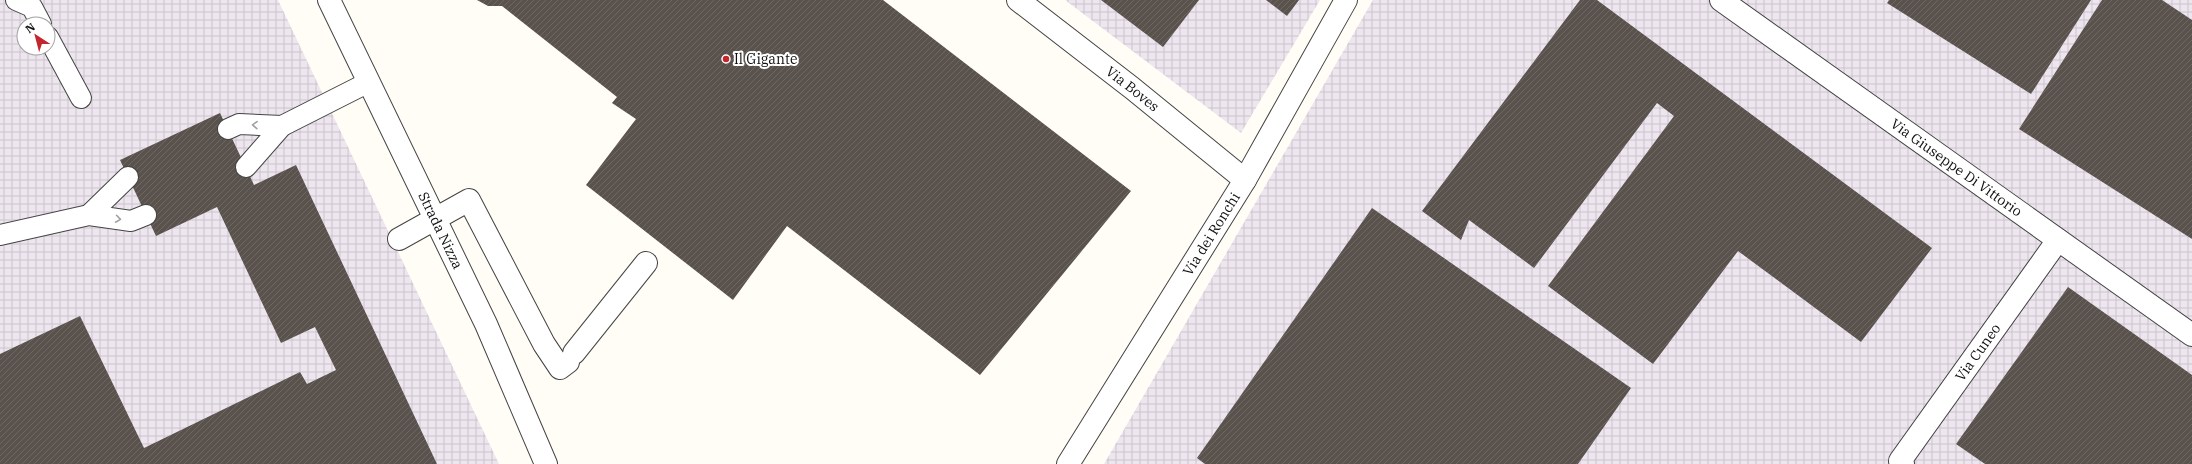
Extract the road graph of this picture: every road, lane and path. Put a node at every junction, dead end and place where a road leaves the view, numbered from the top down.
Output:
1 (16, 0) edge
2 (329, 0) edge
3 (1018, 0) edge
4 (1346, 0) edge
5 (1721, 0) edge
6 (37, 16) edge
7 (56, 52) edge
8 (369, 82) junction
9 (81, 98) dead end
10 (282, 126) junction
11 (228, 128) dead end
12 (246, 167) dead end
13 (128, 177) dead end
14 (1245, 180) junction
15 (90, 215) junction
16 (146, 215) dead end
17 (436, 220) junction
18 (0, 235) edge
19 (399, 239) dead end
20 (2058, 240) junction
21 (646, 263) dead end
22 (2192, 335) edge
23 (1900, 463) edge
24 (546, 464) edge
25 (1068, 464) edge

1 - 6 lane
2 - 8 street, Strada Nizza
3 - 14 street, Via Boves
4 - 14 street, Via dei Ronchi
5 - 20 street, Via Giuseppe Di Vittorio
7 - 9 lane
8 - 10 lane
8 - 17 street, Strada Nizza
10 -> 11 lane
10 - 12 lane
13 - 15 lane
14 - 25 street, Via dei Ronchi
15 -> 16 lane
15 - 18 lane
17 - 19 street
17 - 21 street
17 - 24 street, Strada Nizza
20 - 22 street, Via Giuseppe Di Vittorio
20 - 23 street, Via Cuneo

